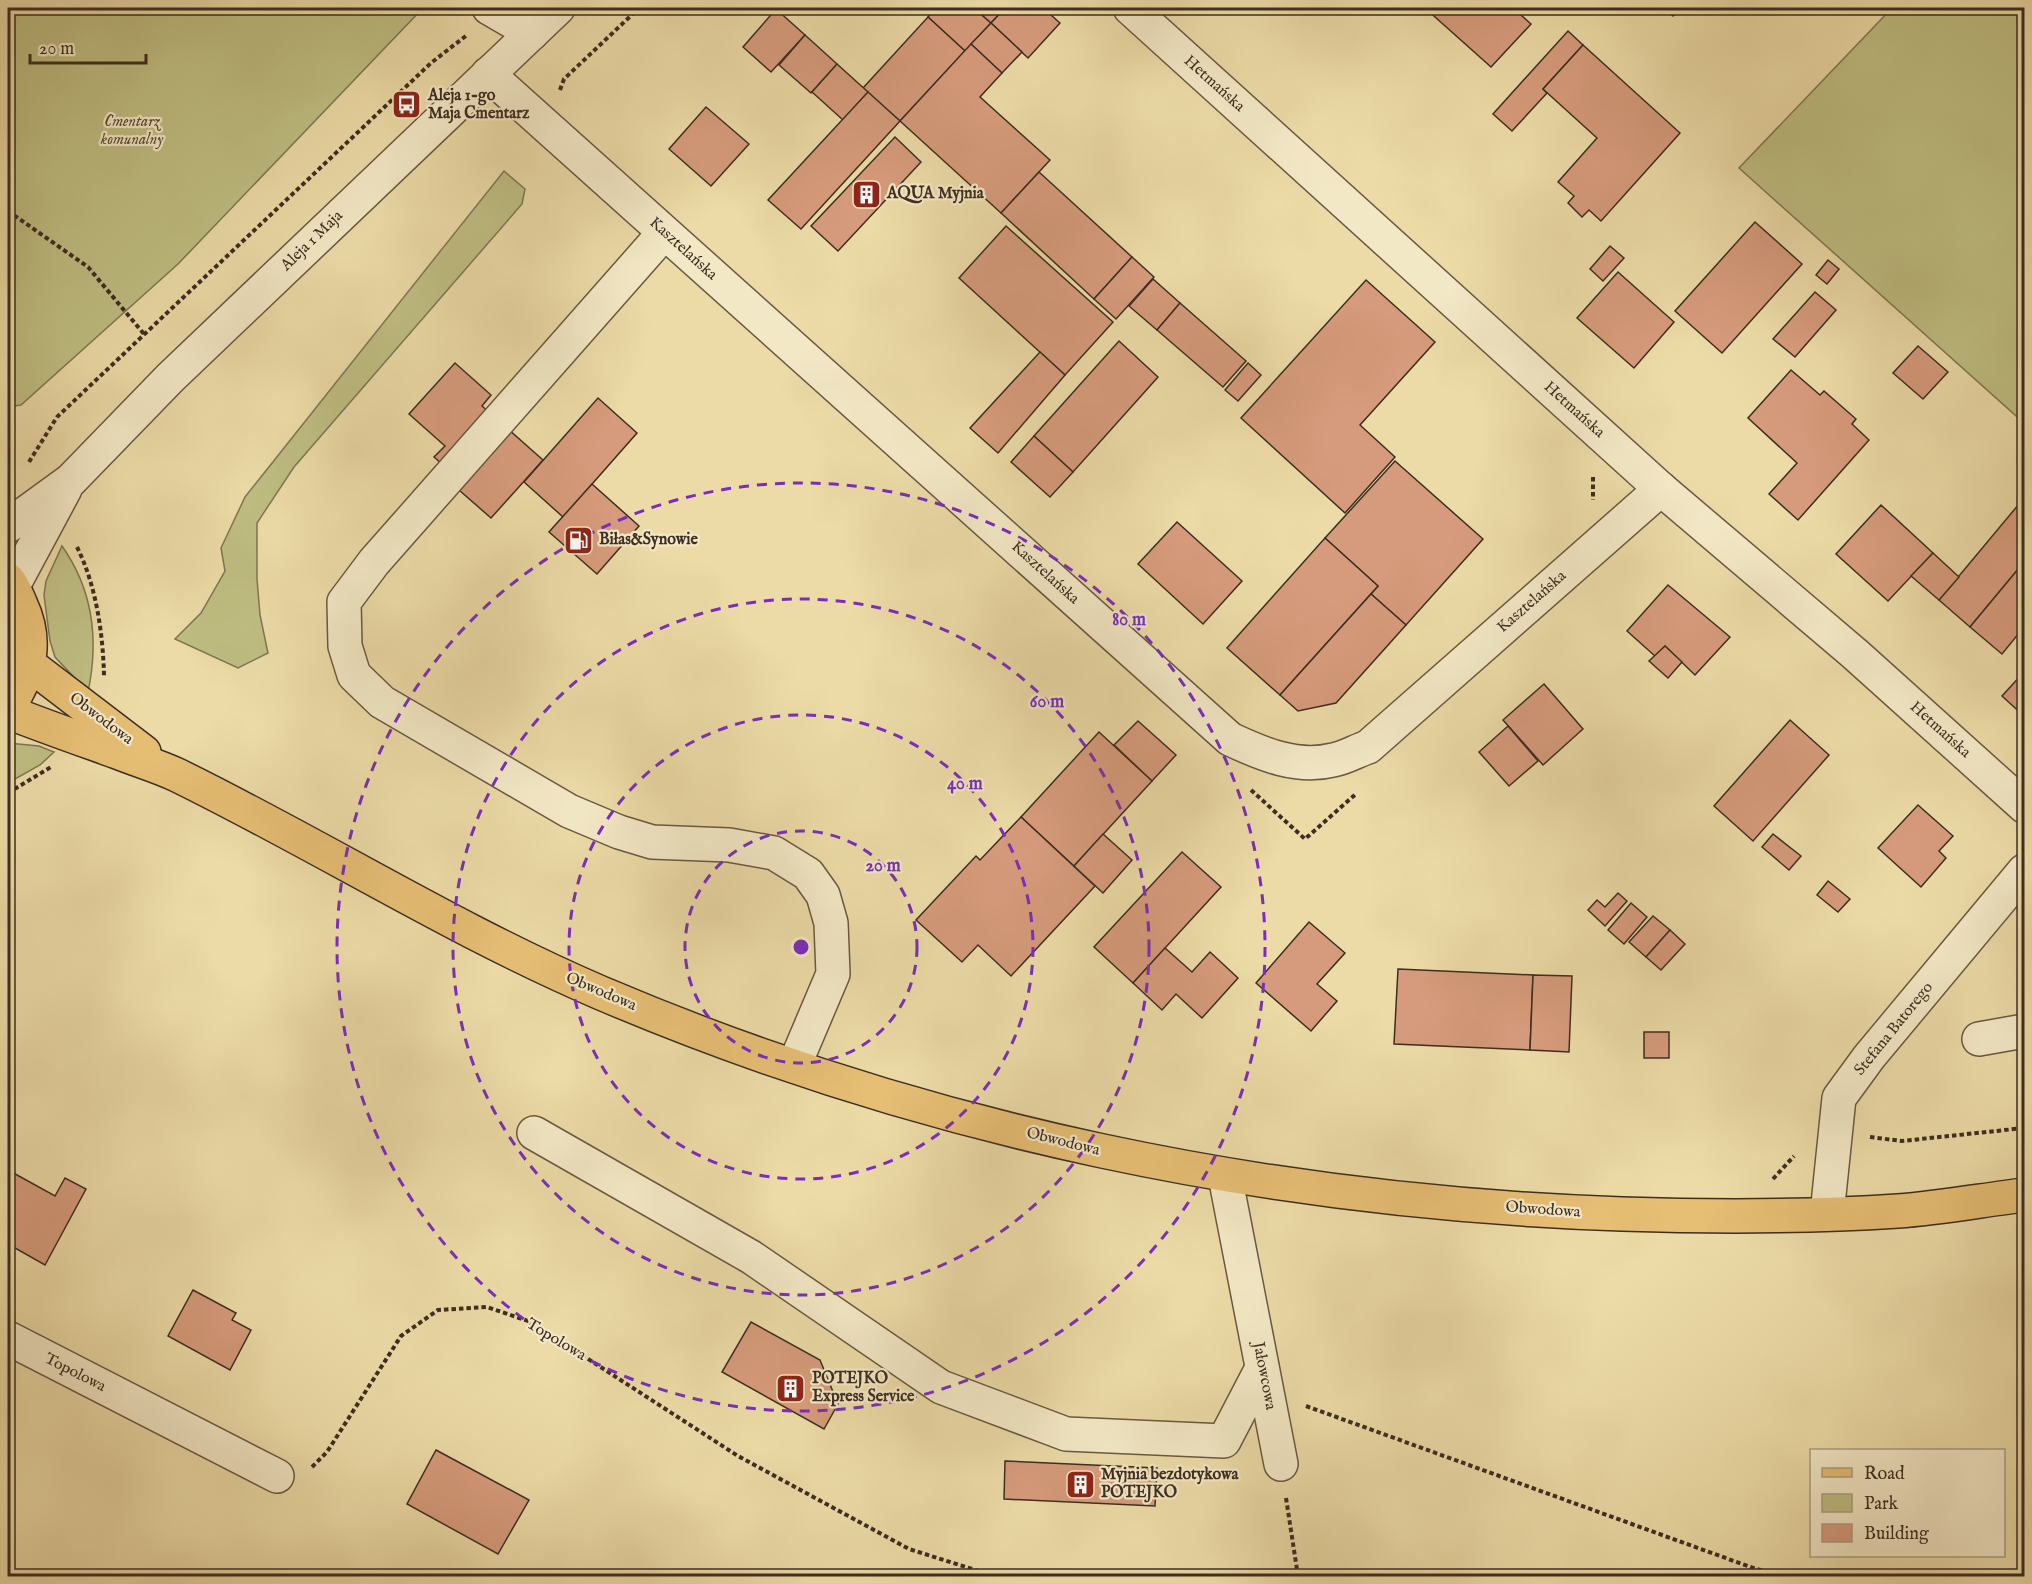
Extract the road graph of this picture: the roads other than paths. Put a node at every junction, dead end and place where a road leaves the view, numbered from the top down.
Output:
1 (558, 8) edge
2 (1130, 8) edge
3 (493, 10) edge
4 (531, 33) junction
5 (488, 74) junction
6 (664, 233) junction
7 (71, 480) junction
8 (1661, 489) junction
9 (8, 526) edge
10 (10, 583) edge
11 (30, 665) junction
12 (8, 708) edge
13 (8, 712) edge
14 (172, 772) junction
15 (2025, 806) edge
16 (2025, 871) edge
17 (2025, 1032) edge
18 (1979, 1039) dead end
19 (794, 1066) junction
20 (534, 1132) dead end
21 (1225, 1176) junction
22 (2025, 1195) edge
23 (1827, 1214) junction
24 (8, 1338) edge
25 (1265, 1382) junction
26 (1281, 1464) road end
27 (277, 1476) road end

1 - 4 street, Aleja 1 Maja
2 - 8 street, Hetmańska
3 - 4 street
4 - 5 street, Aleja 1 Maja
5 - 6 street, Kasztelańska
5 - 7 street, Aleja 1 Maja
6 - 8 street, Kasztelańska
6 - 19 street
7 - 9 street, Aleja 1 Maja
7 - 10 street, Aleja 1 Maja
8 - 15 street, Hetmańska
10 - 11 main road
11 - 12 main road
11 - 14 main road, Obwodowa
13 - 14 main road, Obwodowa
14 - 19 main road, Obwodowa
16 - 23 street, Stefana Batorego
17 - 18 street
19 - 21 main road, Obwodowa
20 - 25 street
21 - 23 main road, Obwodowa
21 - 25 street, Jałowcowa
22 - 23 main road, Obwodowa
24 - 27 street, Topolowa
25 - 26 street, Jałowcowa

